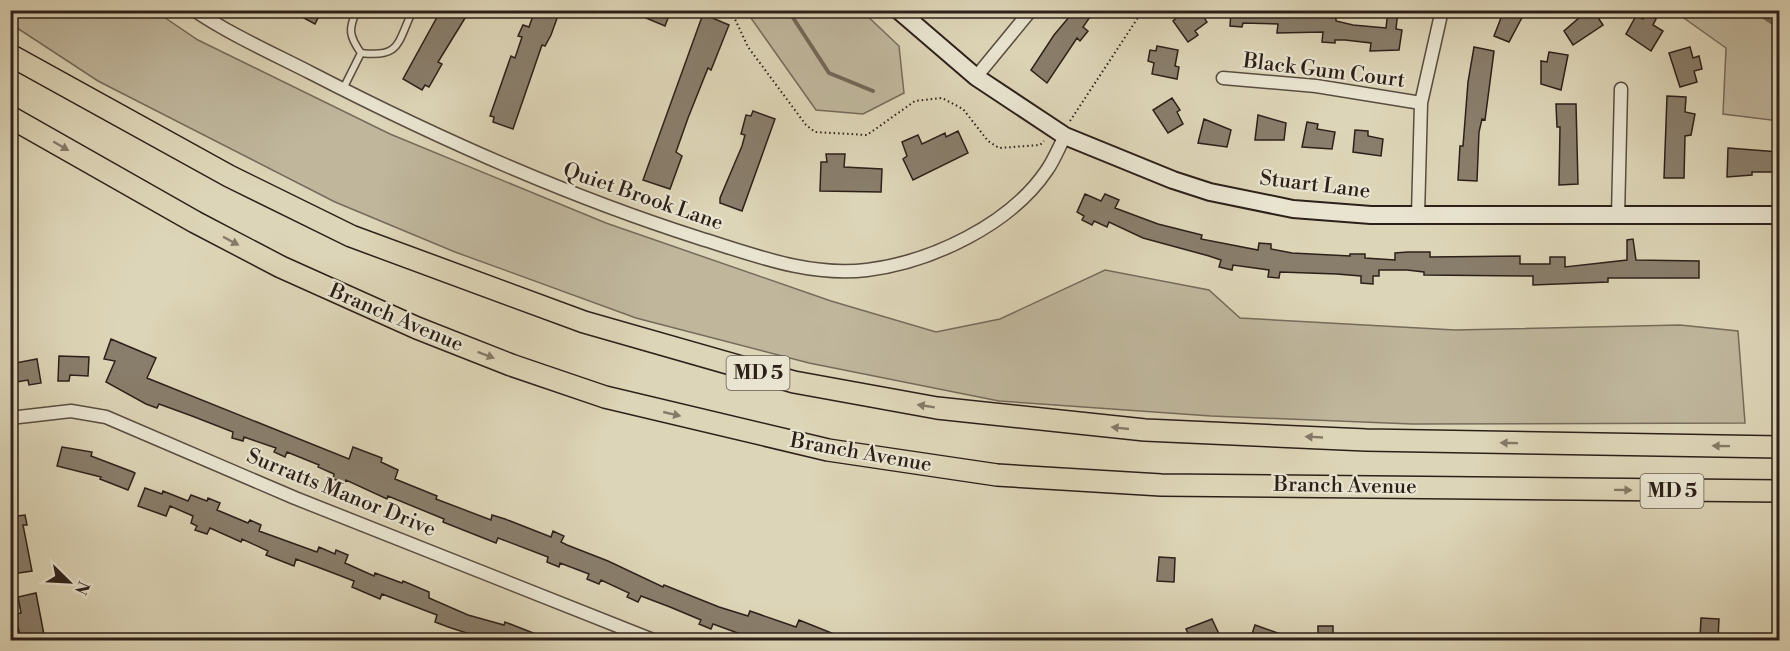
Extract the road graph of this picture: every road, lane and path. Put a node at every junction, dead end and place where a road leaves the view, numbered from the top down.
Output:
1 (194, 10) edge
2 (357, 10) edge
3 (413, 10) edge
4 (726, 10) edge
5 (898, 10) edge
6 (1031, 10) edge
7 (1143, 10) edge
8 (1442, 10) edge
9 (361, 53) junction
10 (10, 55) edge
11 (976, 77) junction
12 (1223, 78) dead end
13 (343, 89) junction
14 (1621, 89) dead end
15 (1420, 103) junction
16 (10, 117) edge
17 (1062, 133) junction
18 (1418, 215) junction
19 (1779, 215) edge
20 (1618, 216) junction
21 (10, 418) edge
22 (1779, 447) edge
23 (1779, 492) edge
24 (652, 640) edge

1 - 13 street, Quiet Brook Lane
2 - 9 lane
3 - 9 lane
4 - 17 path
5 - 11 street, Stuart Lane
6 - 11 street
7 - 17 path
8 - 15 street
9 - 13 lane
22 -> 10 highway, MD 5
11 - 17 street, Stuart Lane
12 - 15 street, Black Gum Court
13 - 17 street, Quiet Brook Lane
14 - 20 street
15 - 18 street
16 -> 23 highway, Branch Avenue / MD 5
17 - 18 street, Stuart Lane
18 - 20 street, Stuart Lane
19 - 20 street, Stuart Lane
21 - 24 street, Surratts Manor Drive

